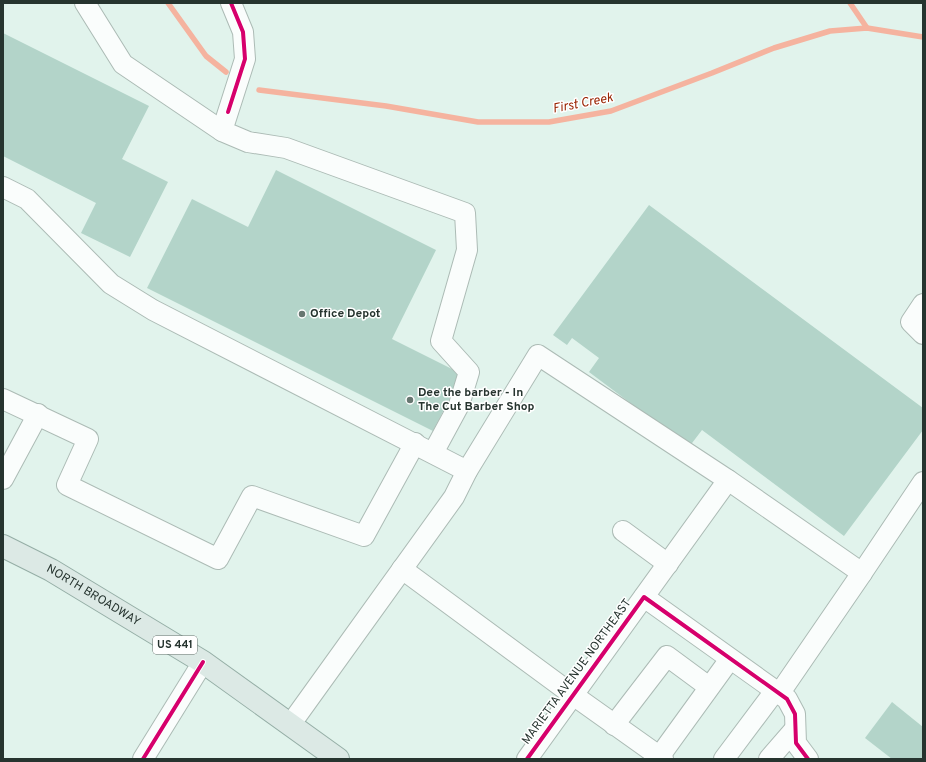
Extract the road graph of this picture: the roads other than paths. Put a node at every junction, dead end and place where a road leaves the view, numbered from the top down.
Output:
1 (85, 3) edge
2 (231, 3) edge
3 (222, 131) junction
4 (3, 186) edge
5 (923, 304) edge
6 (923, 334) edge
7 (3, 399) edge
8 (38, 414) junction
9 (415, 443) junction
10 (433, 453) junction
11 (467, 470) junction
12 (3, 479) edge
13 (728, 480) junction
14 (923, 482) edge
15 (623, 531) dead end
16 (3, 546) edge
17 (668, 564) junction
18 (402, 569) junction
19 (862, 573) junction
20 (644, 597) junction
21 (730, 659) junction
22 (203, 662) junction
23 (709, 687) junction
24 (777, 692) junction
25 (573, 695) junction
26 (290, 725) junction
27 (614, 725) junction
28 (795, 729) junction
29 (661, 758) edge
30 (143, 759) edge
31 (338, 759) edge
32 (527, 759) edge
33 (724, 759) edge
34 (769, 759) edge
35 (808, 759) edge

1 - 3 street
2 - 3 street
3 - 10 street
4 - 9 street
5 - 6 street
7 - 8 street
8 - 9 street
8 - 12 street
9 - 10 street
10 - 11 street
11 - 13 street
11 - 18 street
13 - 17 street, MARIETTA AVENUE NORTHEAST
13 - 19 street
14 - 19 street
15 - 17 street
16 - 22 main road, NORTH BROADWAY / US 441
17 - 20 street, MARIETTA AVENUE NORTHEAST
18 - 25 street
18 - 26 street
19 - 24 street
20 - 21 street
20 - 25 street, MARIETTA AVENUE NORTHEAST
21 - 23 street
21 - 24 street
22 - 26 main road, NORTH BROADWAY / US 441
22 - 30 street
23 - 27 street
23 - 29 street
24 - 28 street
24 - 33 street
25 - 27 street
25 - 32 street, MARIETTA AVENUE NORTHEAST
26 - 31 main road, NORTH BROADWAY / US 441
27 - 29 street
28 - 34 street
28 - 35 street

